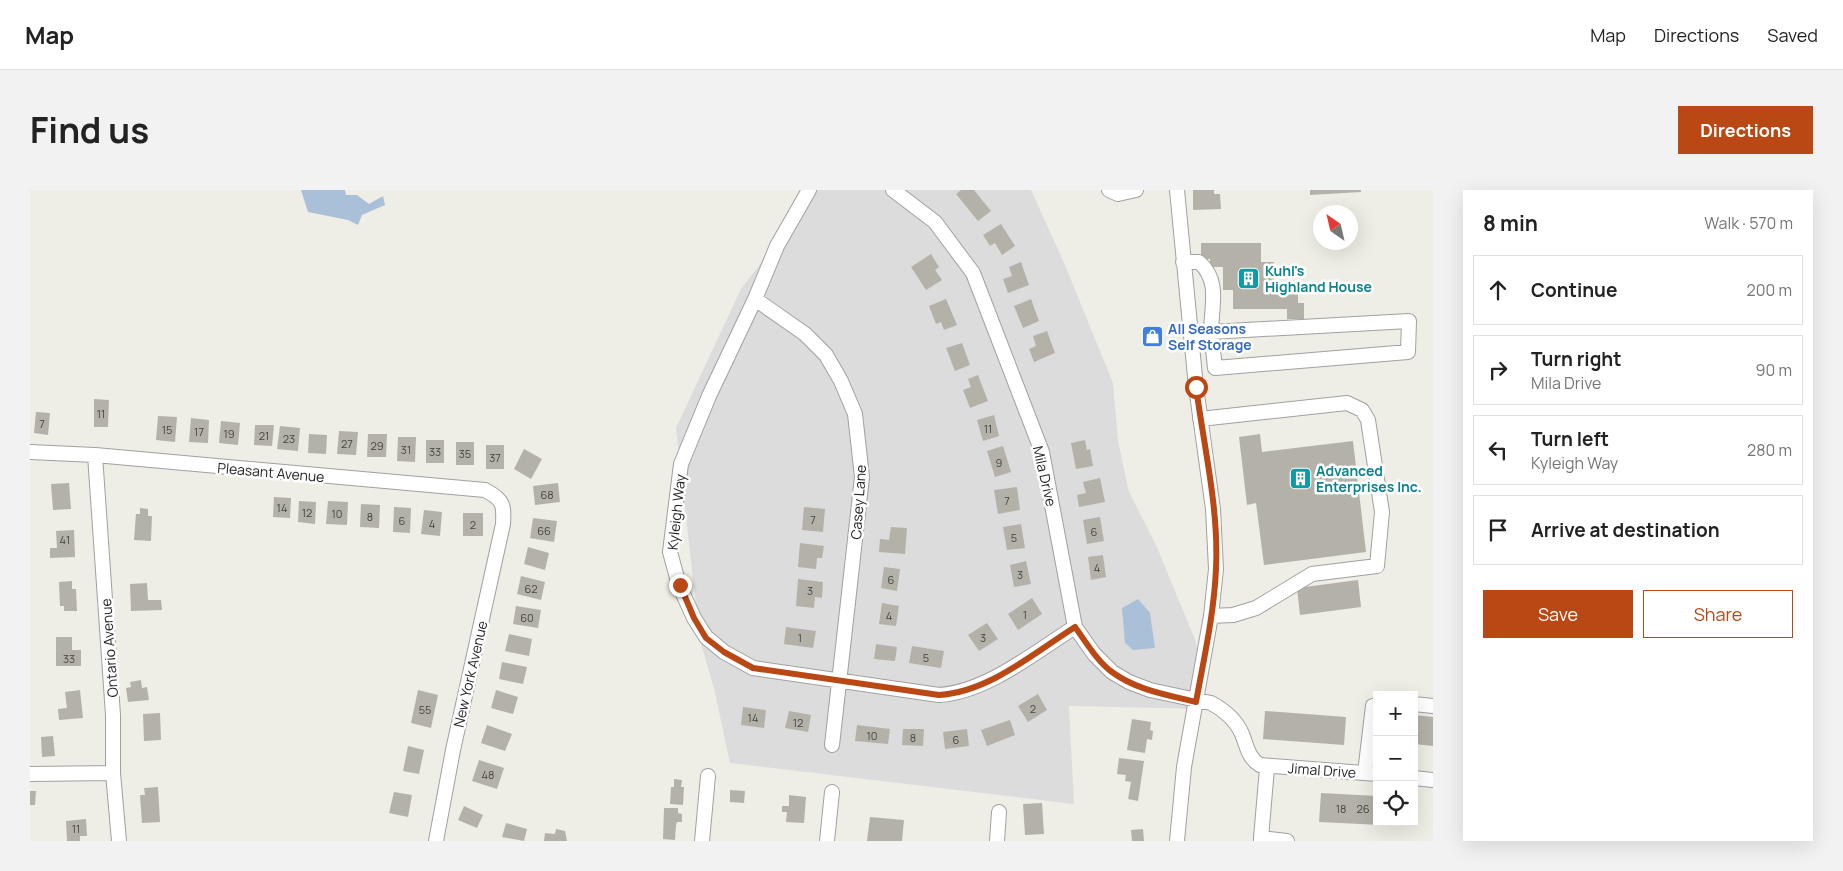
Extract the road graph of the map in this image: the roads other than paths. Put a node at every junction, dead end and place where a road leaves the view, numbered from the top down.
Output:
1 (809, 190) edge
2 (893, 190) edge
3 (1109, 190) edge
4 (1136, 190) edge
5 (1177, 190) edge
6 (1183, 262) junction
7 (756, 299) junction
8 (1211, 332) junction
9 (1191, 334) junction
10 (1200, 419) junction
11 (30, 452) edge
12 (95, 455) junction
13 (504, 507) joint
14 (1211, 616) junction
15 (1075, 627) junction
16 (839, 680) junction
17 (1196, 702) junction
18 (1418, 704) edge
19 (1373, 706) edge
20 (1433, 706) edge
21 (832, 745) dead end
22 (1267, 768) junction
23 (113, 773) junction
24 (30, 774) edge
25 (1371, 774) edge
26 (708, 776) dead end
27 (1418, 778) edge
28 (1433, 780) edge
29 (832, 792) dead end
30 (999, 812) dead end
31 (1261, 840) edge
32 (119, 841) edge
33 (436, 841) edge
34 (702, 841) edge
35 (827, 841) edge
36 (997, 841) edge
37 (1177, 841) edge
38 (1287, 841) edge

1 - 7 street, Kyleigh Way
2 - 15 street, Mila Drive
3 - 4 street
5 - 6 street
6 - 8 street
6 - 9 street
7 - 16 street, Casey Lane
7 - 16 street, Kyleigh Way
8 - 8 street
8 - 9 street
9 - 10 street
10 - 14 street
10 - 14 street
11 - 12 street, Pleasant Avenue
12 - 13 street, Pleasant Avenue
12 - 23 street, Ontario Avenue
13 - 33 street, New York Avenue
14 - 17 street
15 - 16 street, Kyleigh Way
15 - 17 street, Mila Drive
16 - 21 street, Casey Lane
17 - 22 street
17 - 37 street
18 - 20 street
19 - 25 street
22 - 25 street, Jimal Drive
22 - 31 street
23 - 24 street
23 - 32 street, Ontario Avenue
26 - 34 street
27 - 28 street
29 - 35 street
30 - 36 street
31 - 38 street

